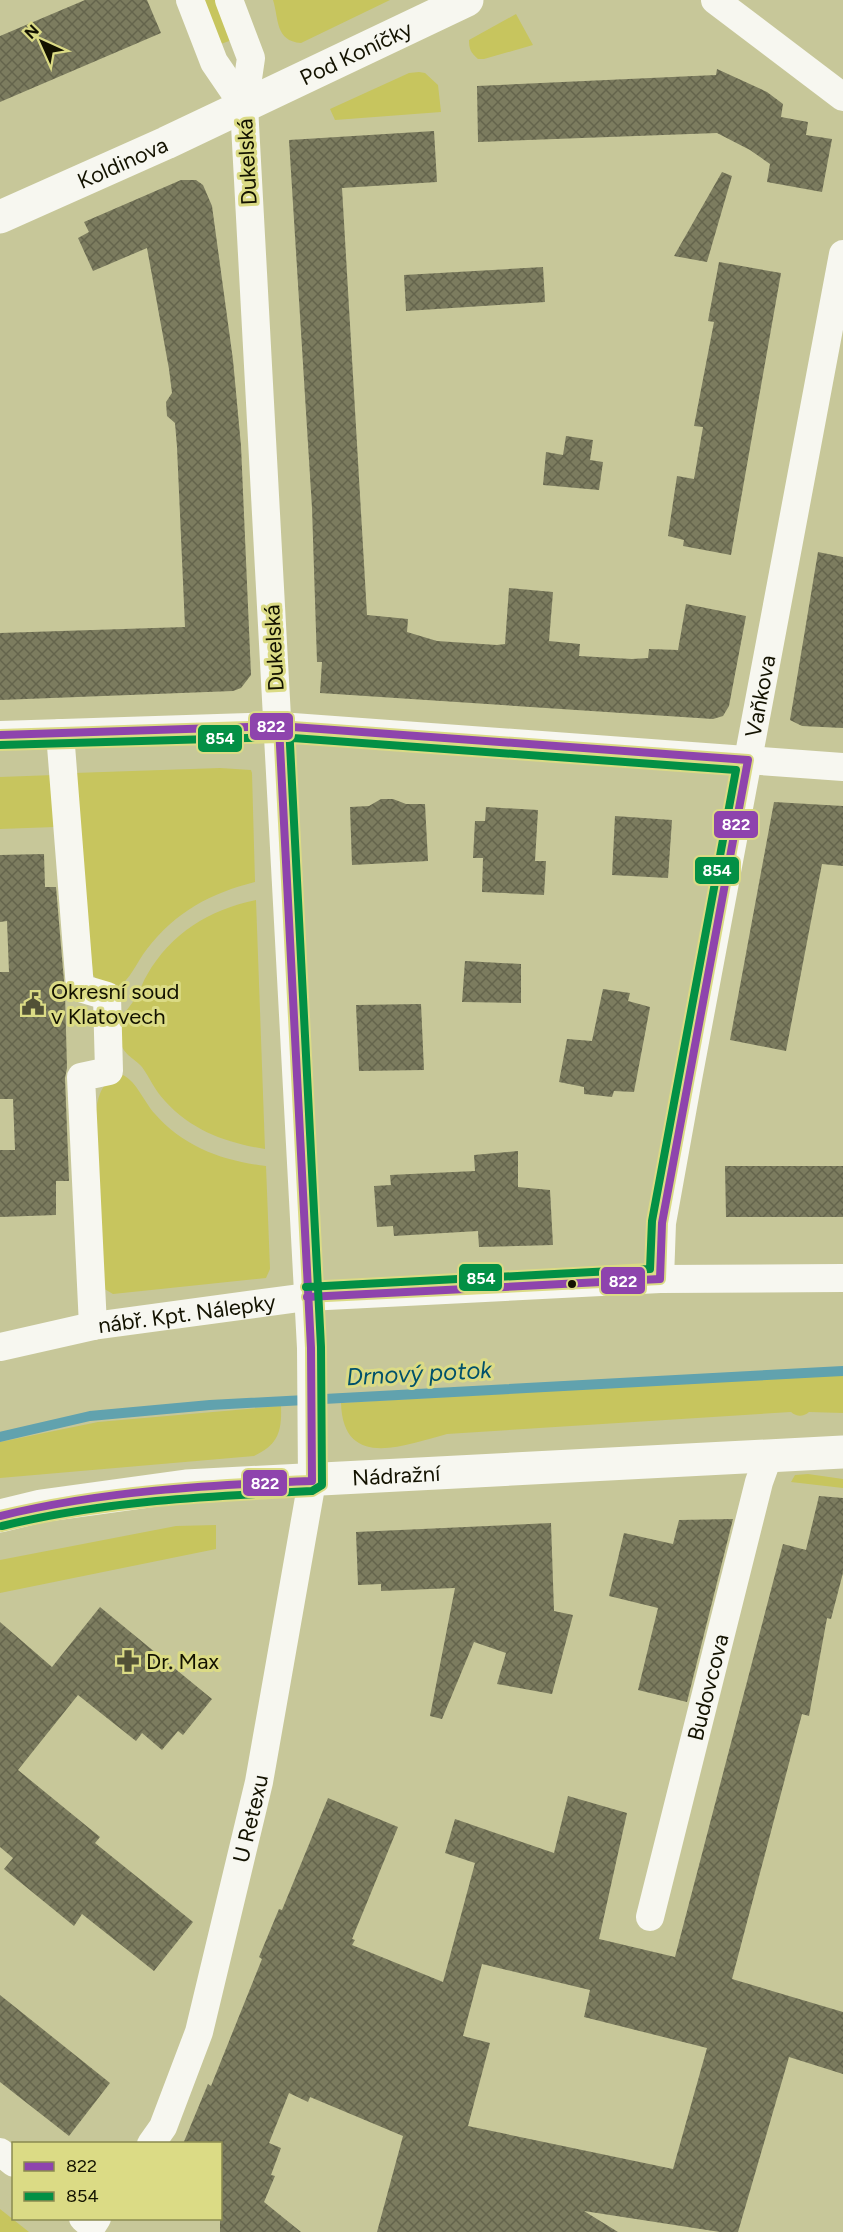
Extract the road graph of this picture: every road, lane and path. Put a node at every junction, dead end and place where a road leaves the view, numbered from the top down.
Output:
1 (190, 0) edge
2 (229, 0) edge
3 (467, 0) edge
4 (715, 0) edge
5 (843, 97) edge
6 (244, 106) junction
7 (0, 217) edge
8 (843, 254) edge
9 (279, 726) junction
10 (60, 733) junction
11 (0, 735) edge
12 (748, 760) junction
13 (843, 767) edge
14 (843, 1278) edge
15 (660, 1280) junction
16 (307, 1297) junction
17 (93, 1326) junction
18 (0, 1347) edge
19 (311, 1348) joint
20 (843, 1452) edge
21 (782, 1456) junction
22 (843, 1466) edge
23 (312, 1481) junction
24 (0, 1516) edge
25 (650, 1917) dead end
26 (152, 2142) edge
27 (0, 2152) edge
28 (12, 2161) edge
29 (85, 2220) edge
30 (96, 2220) edge

1 - 6 street, Dukelská
2 - 6 street, Dukelská
3 - 6 street, Pod Koníčky
4 - 5 street
6 - 7 street, Koldinova
6 - 9 street, Dukelská
8 - 12 street, Vaňkova
9 - 10 street
9 - 12 street
9 - 16 street, Dukelská
10 - 11 street
10 - 17 street
12 - 13 street
12 - 15 street, Vaňkova
14 - 15 street, nábř. Kpt. Nálepky
15 - 16 street, nábř. Kpt. Nálepky
16 - 17 street, nábř. Kpt. Nálepky
16 - 19 street, Dukelská
17 - 18 street, nábř. Kpt. Nálepky
19 - 23 street, U Retexu
20 - 21 street, Nádražní
21 - 22 street, Nádražní
21 - 23 street, Nádražní
21 - 25 street, Budovcova
23 - 24 street, Nádražní
23 - 26 street, U Retexu
27 - 28 street
29 - 30 street

